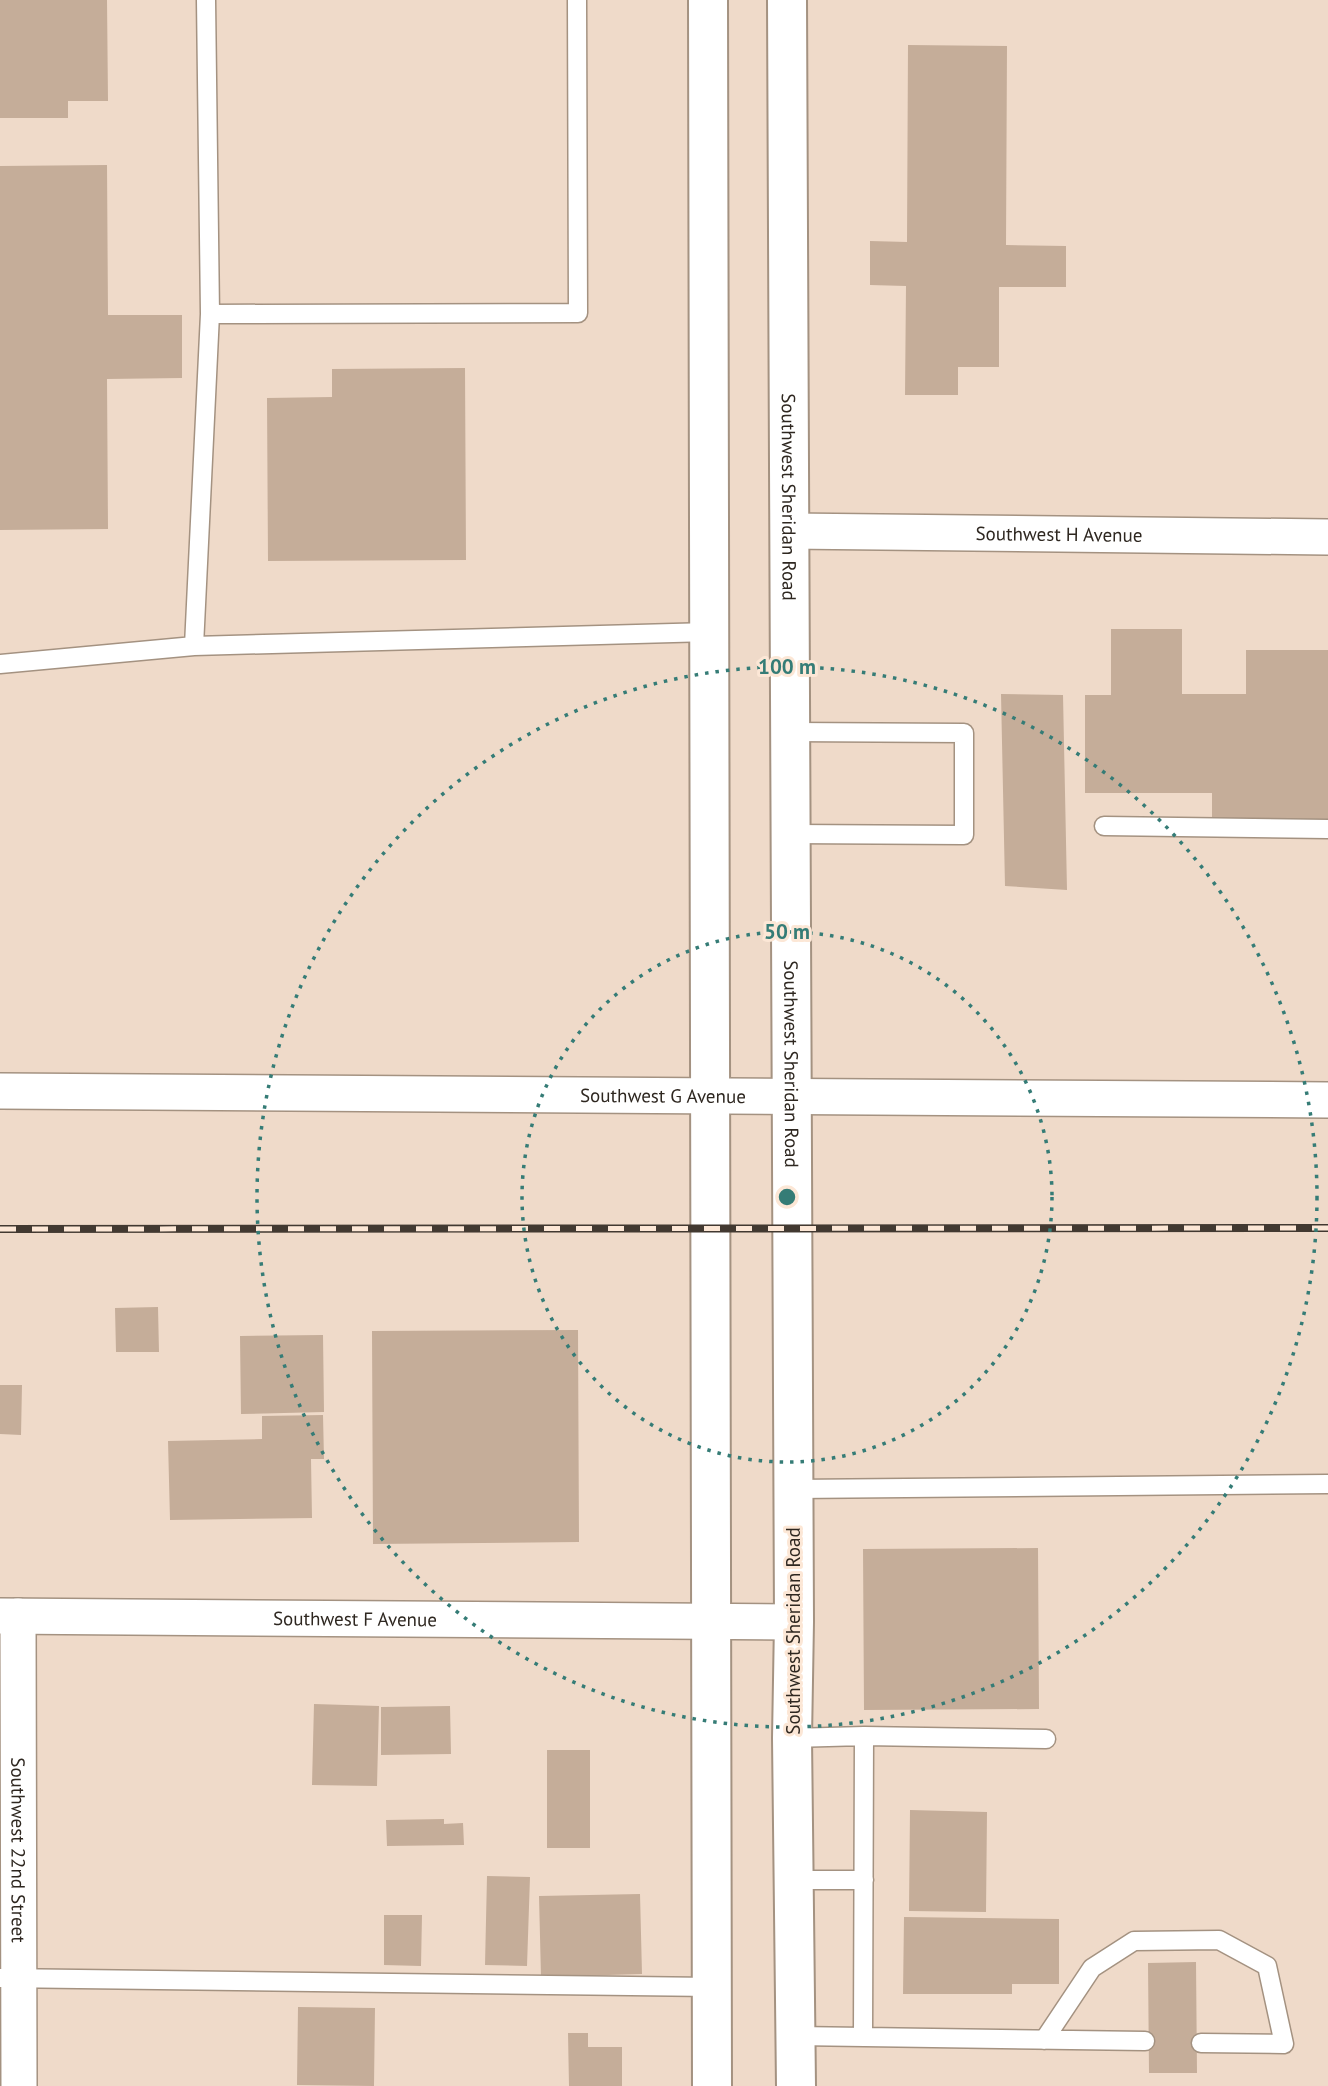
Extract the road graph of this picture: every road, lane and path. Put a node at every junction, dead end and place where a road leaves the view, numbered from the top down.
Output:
1 (206, 0) edge
2 (577, 0) edge
3 (708, 0) edge
4 (787, 0) edge
5 (211, 314) junction
6 (789, 531) junction
7 (1328, 537) edge
8 (710, 632) junction
9 (194, 646) junction
10 (0, 664) edge
11 (790, 732) junction
12 (1104, 826) dead end
13 (1328, 829) edge
14 (791, 835) junction
15 (0, 1091) edge
16 (710, 1096) junction
17 (792, 1097) junction
18 (1328, 1100) edge
19 (1328, 1484) edge
20 (794, 1489) junction
21 (9, 1616) edge
22 (711, 1621) junction
23 (794, 1622) junction
24 (864, 1736) junction
25 (792, 1738) junction
26 (1046, 1739) dead end
27 (794, 1880) junction
28 (864, 1880) junction
29 (9, 1978) edge
30 (712, 1987) junction
31 (796, 2036) junction
32 (863, 2037) junction
33 (1044, 2040) junction
34 (1145, 2042) dead end
35 (1201, 2043) dead end
36 (19, 2086) edge
37 (712, 2086) edge
38 (796, 2086) edge

1 - 5 lane
2 - 5 lane
3 - 8 main road
4 - 6 main road, Southwest Sheridan Road
5 - 9 lane
6 - 7 street, Southwest H Avenue
6 - 11 main road, Southwest Sheridan Road
8 - 9 lane
8 - 16 main road
9 - 10 lane
11 - 14 main road, Southwest Sheridan Road
11 - 14 lane
12 - 13 lane
14 - 17 main road, Southwest Sheridan Road
15 - 16 street, Southwest G Avenue
16 - 17 street, Southwest G Avenue
16 - 22 main road
17 - 18 street, Southwest G Avenue
17 - 20 main road, Southwest Sheridan Road
19 - 20 lane
20 - 23 main road, Southwest Sheridan Road
21 - 22 street, Southwest F Avenue
21 - 29 street, Southwest 22nd Street
22 - 23 street, Southwest F Avenue
22 - 30 main road
23 - 25 main road, Southwest Sheridan Road
24 - 25 lane
24 - 26 lane
24 - 28 lane
25 - 27 main road, Southwest Sheridan Road
27 - 28 lane
27 - 31 main road, Southwest Sheridan Road
28 - 32 lane
29 - 30 lane
29 - 36 street, Southwest 22nd Street
30 - 37 main road
31 - 32 lane
31 - 38 main road, Southwest Sheridan Road
32 - 33 lane
33 - 34 lane
33 - 35 lane

